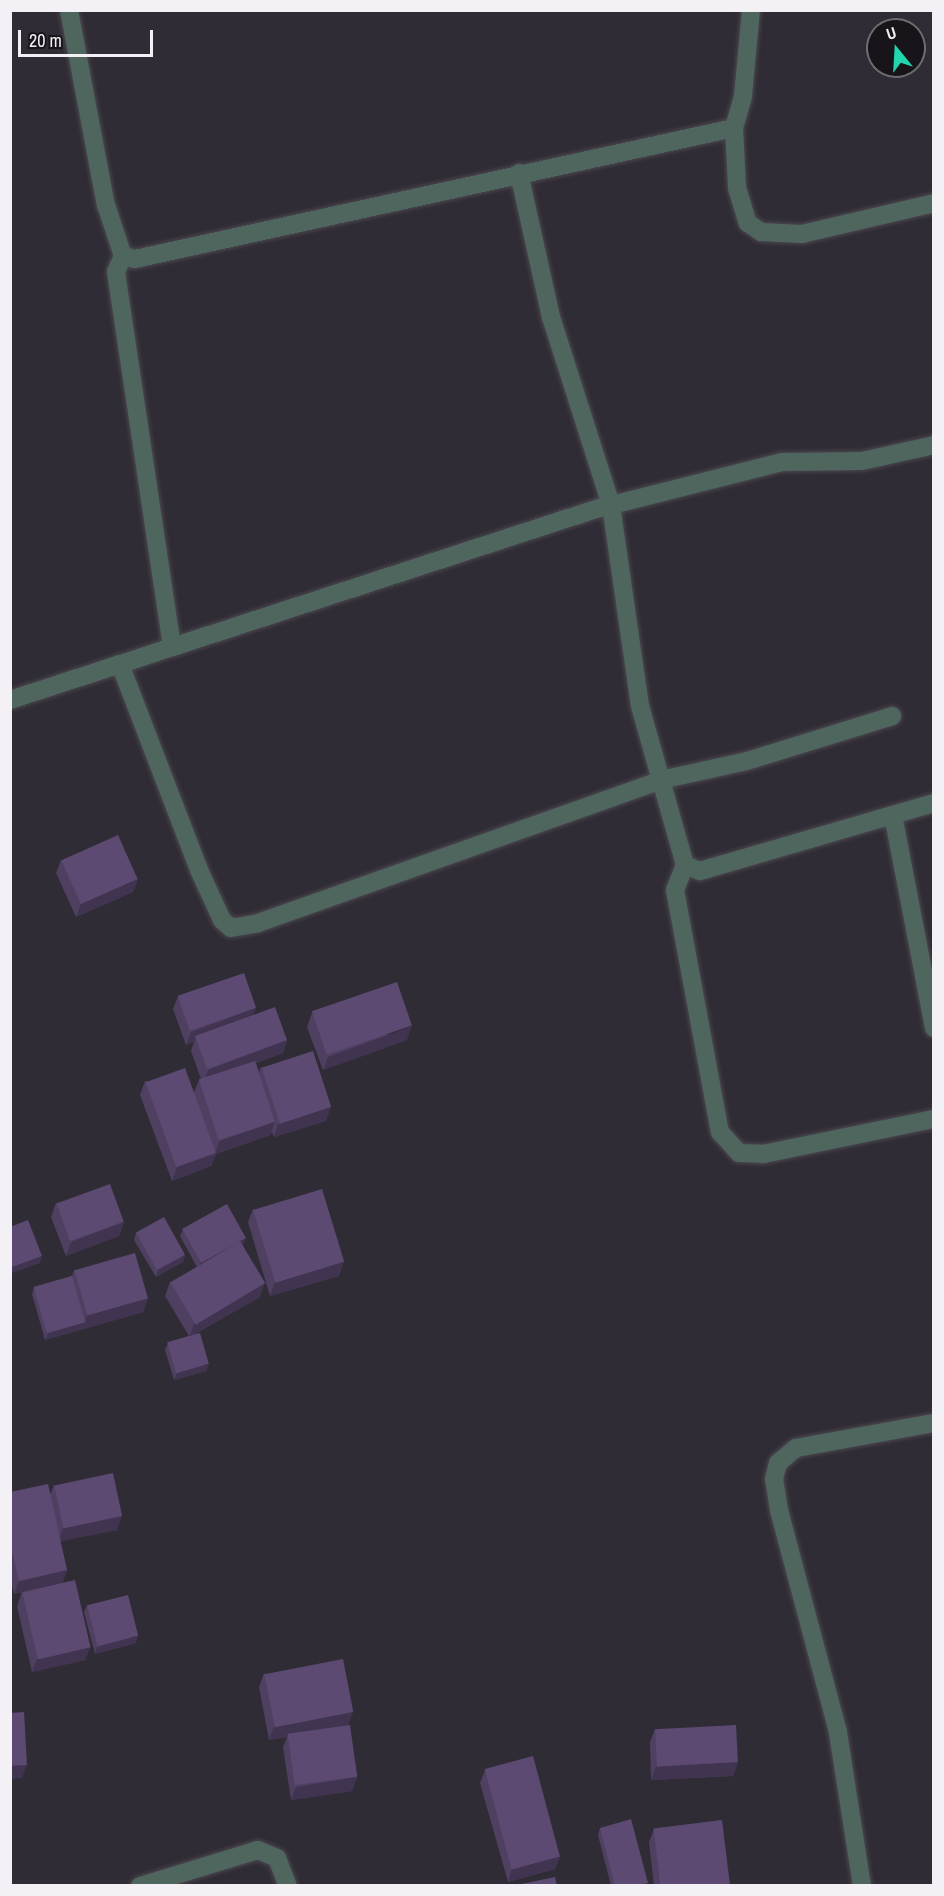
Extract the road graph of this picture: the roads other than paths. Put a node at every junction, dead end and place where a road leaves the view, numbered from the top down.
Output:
1 (69, 10) edge
2 (751, 10) edge
3 (734, 128) junction
4 (519, 173) junction
5 (933, 203) edge
6 (123, 256) junction
7 (933, 445) edge
8 (611, 505) junction
9 (172, 647) junction
10 (120, 664) junction
11 (10, 700) edge
12 (892, 716) dead end
13 (661, 780) junction
14 (933, 803) edge
15 (893, 816) junction
16 (685, 865) junction
17 (931, 1000) edge
18 (933, 1028) edge
19 (933, 1119) edge
20 (933, 1423) edge
21 (140, 1886) edge
22 (288, 1886) edge
23 (862, 1886) edge

1 - 6 street
2 - 3 street
3 - 4 street
3 - 5 street
4 - 6 street
4 - 8 street
6 - 9 street
7 - 8 street
8 - 9 street
8 - 13 street
9 - 10 street
10 - 11 street
10 - 13 street
12 - 13 street
13 - 16 street
14 - 15 street
15 - 16 street
15 - 17 street
16 - 19 street
17 - 18 street
20 - 23 street
21 - 22 street

